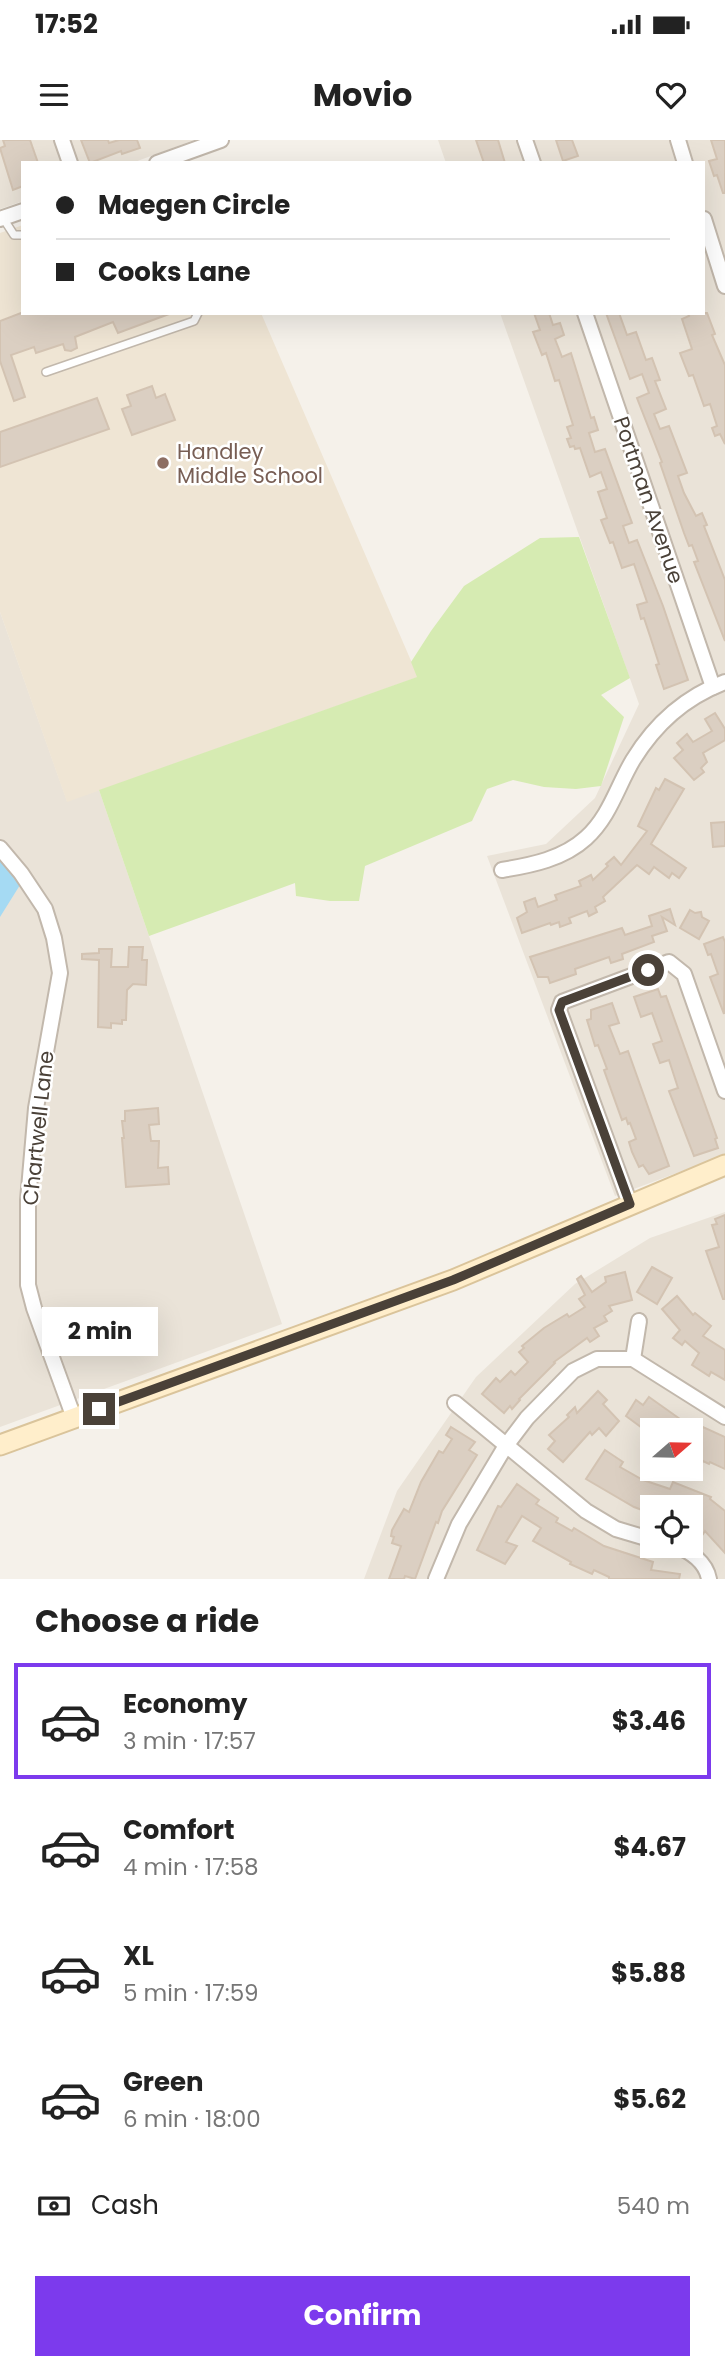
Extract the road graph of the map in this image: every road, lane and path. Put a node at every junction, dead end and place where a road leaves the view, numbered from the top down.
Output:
1 (62, 140) edge
2 (525, 140) edge
3 (678, 140) edge
4 (217, 141) edge
5 (69, 161) edge
6 (162, 161) edge
7 (532, 161) edge
8 (684, 161) edge
9 (21, 212) edge
10 (1, 218) edge
11 (705, 222) edge
12 (21, 235) edge
13 (725, 286) edge
14 (197, 315) edge
15 (586, 315) edge
16 (46, 372) dead end
17 (719, 684) edge
18 (0, 848) edge
19 (502, 870) dead end
20 (725, 1091) edge
21 (725, 1165) edge
22 (630, 1204) junction
23 (639, 1321) dead end
24 (633, 1359) junction
25 (454, 1403) dead end
26 (725, 1417) edge
27 (74, 1418) junction
28 (0, 1445) edge
29 (505, 1447) junction
30 (640, 1536) edge
31 (696, 1558) edge
32 (436, 1579) edge
33 (709, 1579) edge

1 - 5 street
2 - 7 street
3 - 8 street
4 - 6 street
9 - 10 street
10 - 12 lane
11 - 13 street
14 - 16 lane
15 - 17 street, Portman Avenue
17 - 19 street
18 - 27 street, Chartwell Lane
20 - 22 street
21 - 22 main road
22 - 27 main road
23 - 24 street
24 - 26 street
24 - 29 street
25 - 29 street
27 - 28 main road
29 - 30 street
29 - 32 street
31 - 33 street

